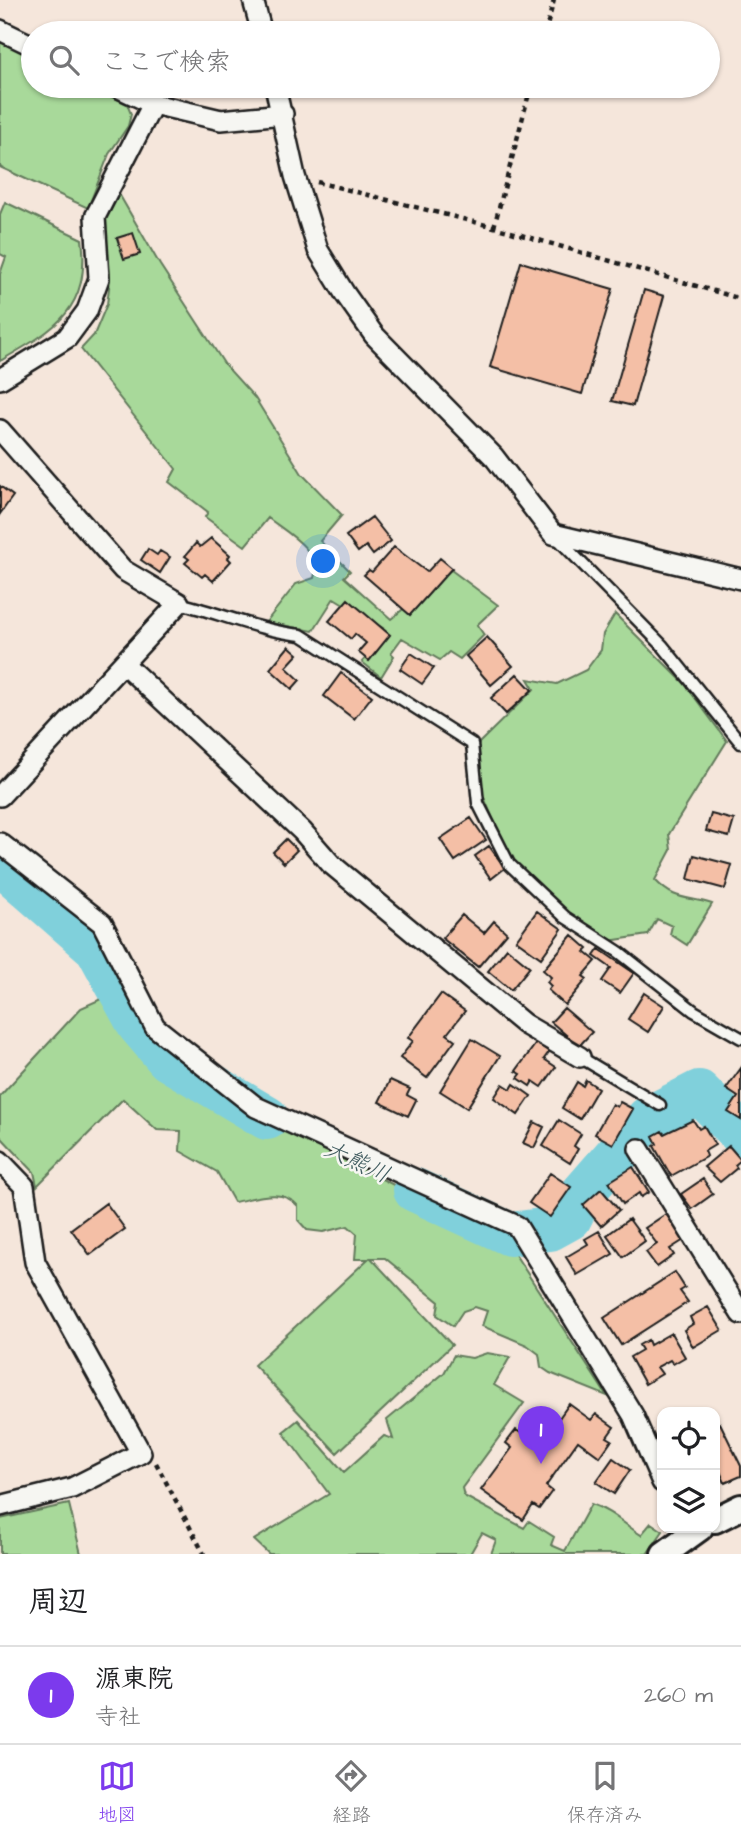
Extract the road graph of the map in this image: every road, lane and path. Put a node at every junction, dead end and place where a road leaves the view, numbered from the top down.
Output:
1 (253, 0) edge
2 (554, 0) edge
3 (259, 21) edge
4 (548, 21) edge
5 (0, 30) edge
6 (21, 40) edge
7 (140, 98) edge
8 (278, 98) edge
9 (528, 98) edge
10 (153, 104) junction
11 (283, 114) junction
12 (295, 176) junction
13 (494, 227) junction
14 (741, 299) edge
15 (0, 379) edge
16 (0, 430) edge
17 (553, 534) junction
18 (741, 579) edge
19 (179, 603) junction
20 (124, 664) junction
21 (741, 743) edge
22 (0, 796) edge
23 (0, 843) edge
24 (741, 1038) edge
25 (580, 1058) joint
26 (660, 1105) dead end
27 (639, 1149) dead end
28 (0, 1161) edge
29 (741, 1314) edge
30 (141, 1452) junction
31 (657, 1470) edge
32 (0, 1506) edge
33 (741, 1507) edge
34 (720, 1517) edge
35 (692, 1533) edge
36 (204, 1554) edge
37 (664, 1554) edge

1 - 3 street
2 - 4 path
5 - 6 street
7 - 10 street
8 - 11 street
9 - 13 path
10 - 11 street
10 - 15 street
11 - 12 street
12 - 13 path
12 - 17 street
13 - 14 path
16 - 19 street
17 - 18 street
17 - 21 lane
19 - 20 street
19 - 24 lane
20 - 22 street
20 - 25 street
23 - 31 street
25 - 26 lane
27 - 29 street
28 - 30 street
30 - 32 street
30 - 36 path
33 - 34 street
35 - 37 street

